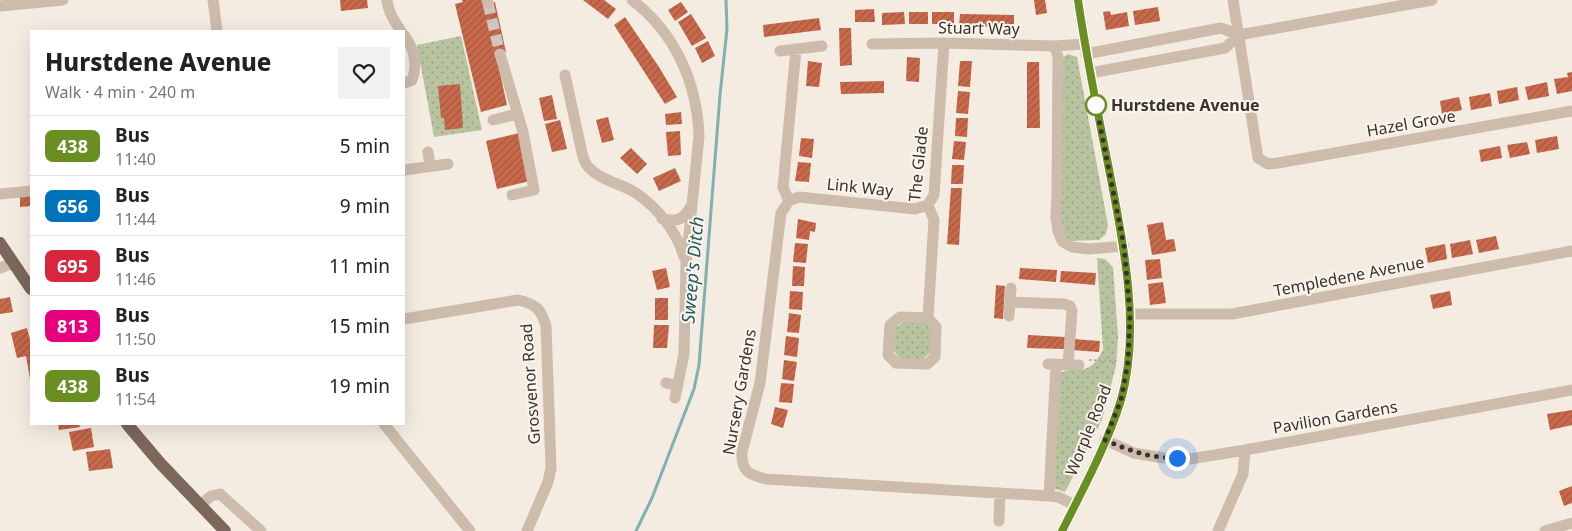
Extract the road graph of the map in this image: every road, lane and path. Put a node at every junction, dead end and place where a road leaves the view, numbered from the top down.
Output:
1 (63, 0) edge
2 (213, 0) edge
3 (387, 0) edge
4 (632, 0) edge
5 (1078, 0) edge
6 (1233, 0) edge
7 (1432, 0) edge
8 (0, 6) edge
9 (217, 30) edge
10 (400, 30) edge
11 (1239, 35) junction
12 (405, 36) edge
13 (944, 43) junction
14 (872, 44) dead end
15 (822, 46) dead end
16 (1055, 46) junction
17 (1085, 49) junction
18 (796, 50) junction
19 (780, 51) dead end
20 (500, 54) tunnel mouth
21 (1090, 73) junction
22 (565, 75) dead end
23 (405, 83) edge
24 (1572, 111) edge
25 (517, 114) junction
26 (493, 120) dead end
27 (428, 152) dead end
28 (448, 164) dead end
29 (430, 166) junction
30 (405, 170) edge
31 (30, 191) edge
32 (0, 194) edge
33 (512, 195) dead end
34 (789, 201) junction
35 (692, 204) junction
36 (928, 205) junction
37 (662, 219) junction
38 (0, 244) edge
39 (1124, 246) junction
40 (1572, 251) edge
41 (13, 263) junction
42 (686, 264) junction
43 (0, 268) edge
44 (30, 288) edge
45 (1011, 288) dead end
46 (1010, 302) junction
47 (1130, 314) junction
48 (1009, 316) dead end
49 (928, 318) junction
50 (405, 319) edge
51 (1128, 362) junction
52 (1063, 365) junction
53 (666, 383) dead end
54 (678, 386) junction
55 (1572, 390) edge
56 (675, 398) dead end
57 (128, 425) edge
58 (385, 425) edge
59 (1105, 440) junction
60 (1245, 450) junction
61 (1000, 493) junction
62 (1049, 496) junction
63 (200, 505) junction
64 (1075, 505) junction
65 (999, 520) dead end
66 (1572, 523) edge
67 (225, 531) edge
68 (260, 531) edge
69 (470, 531) edge
70 (527, 531) edge
71 (1062, 531) edge
72 (1218, 531) edge
73 (1545, 531) edge

1 - 8 street
2 - 9 street
3 - 10 street
4 - 35 street
5 - 17 street, Worple Road
6 - 11 street
7 - 11 street
11 - 17 street
11 - 21 street
11 - 24 street, Hazel Grove
12 - 23 street
13 - 14 street, Stuart Way
13 - 16 street, Stuart Way
13 - 36 street, The Glade
15 - 18 street
16 - 17 street, Stuart Way
16 - 39 street
17 - 21 street, Worple Road
18 - 19 street
18 - 34 street
20 - 25 street
21 - 39 street, Worple Road
22 - 37 street
25 - 26 street
25 - 33 street
27 - 29 street
28 - 29 street
29 - 30 street
31 - 32 street
34 - 36 street, Link Way
34 - 61 street, Nursery Gardens
35 - 37 street
35 - 42 street
36 - 49 street, The Glade
37 - 42 street
38 - 41 main road
39 - 47 street, Worple Road
40 - 47 street, Templedene Avenue
41 - 43 street
41 - 44 main road
42 - 54 street
45 - 46 street
46 - 48 street
46 - 52 street
47 - 51 street, Worple Road
49 - 49 street, The Glade
50 - 70 street, Grosvenor Road
51 - 52 path
51 - 59 street, Worple Road
52 - 62 street
53 - 54 street
54 - 56 street
55 - 60 street, Pavilion Gardens
57 - 63 main road
58 - 69 street
59 - 60 street, Pavilion Gardens
59 - 64 street, Worple Road
60 - 72 street
61 - 62 street, Nursery Gardens
61 - 65 street
62 - 64 street, Nursery Gardens
63 - 67 main road
63 - 68 street
64 - 71 street, Worple Road
66 - 73 street

